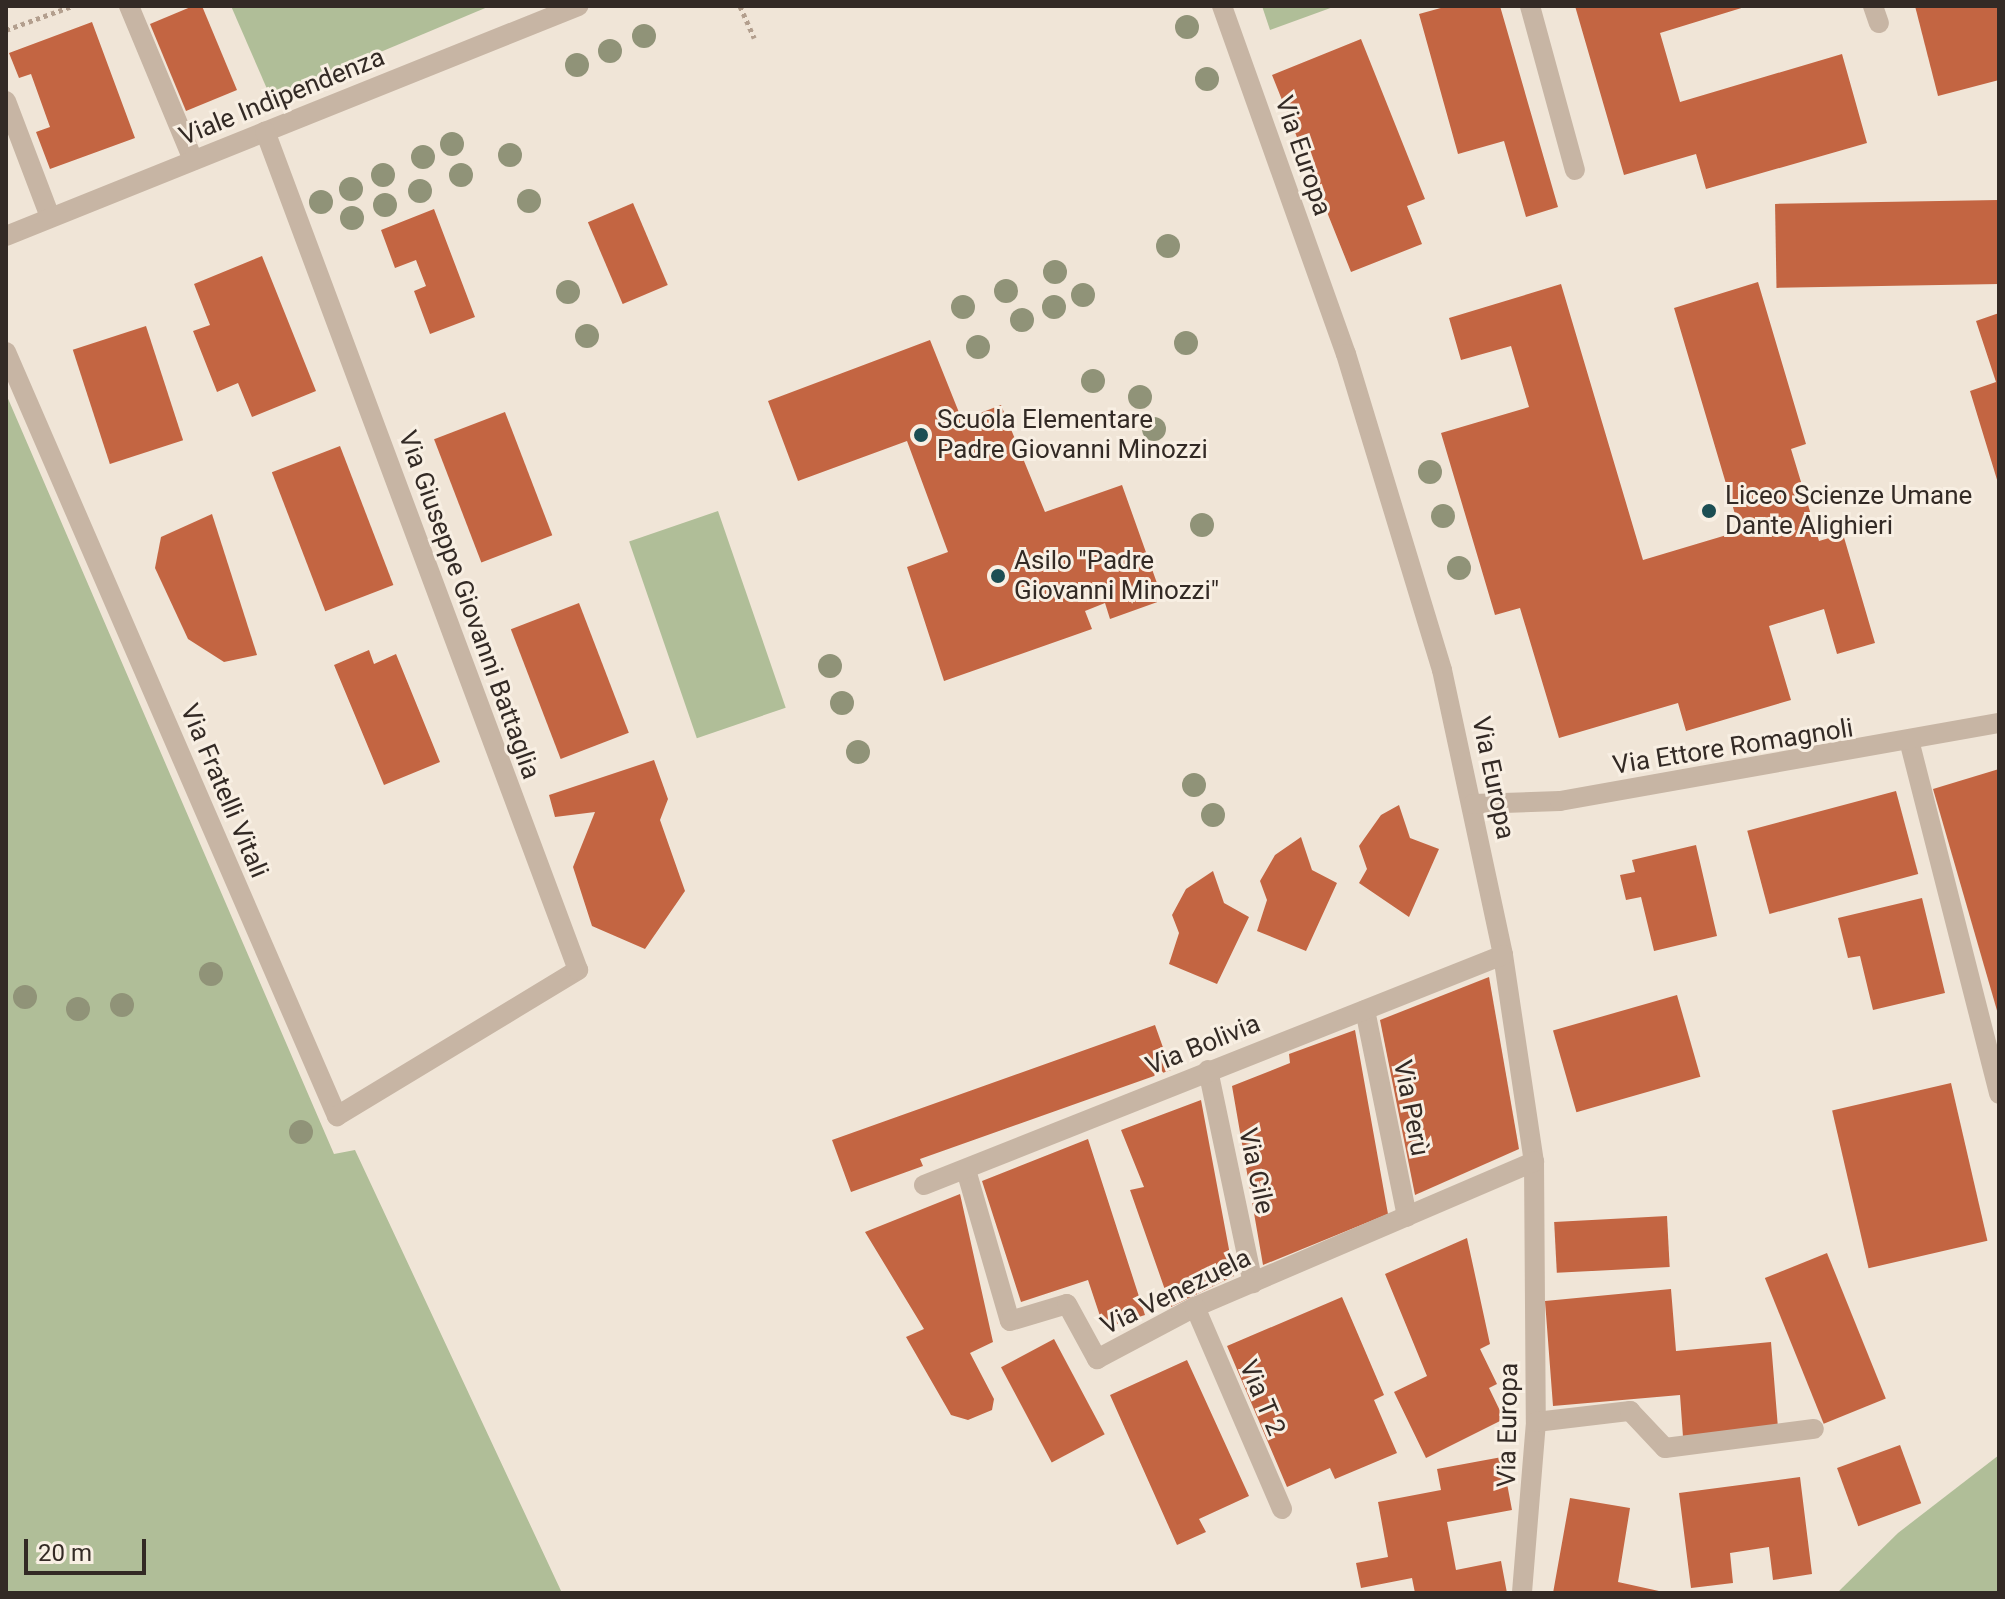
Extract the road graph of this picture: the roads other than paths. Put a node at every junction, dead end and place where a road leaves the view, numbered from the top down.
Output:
1 (129, 6) edge
2 (578, 6) edge
3 (1222, 6) edge
4 (1530, 6) edge
5 (6, 101) edge
6 (265, 131) junction
7 (193, 160) junction
8 (1575, 170) dead end
9 (50, 217) junction
10 (6, 236) edge
11 (6, 352) edge
12 (1999, 723) edge
13 (1910, 744) junction
14 (1473, 804) junction
15 (1503, 955) junction
16 (1365, 1010) junction
17 (463, 1042) joint
18 (1208, 1070) junction
19 (1999, 1094) edge
20 (1534, 1162) junction
21 (966, 1170) junction
22 (924, 1185) dead end
23 (1407, 1217) junction
24 (1253, 1283) junction
25 (1195, 1307) junction
26 (1536, 1422) junction
27 (1814, 1429) dead end
28 (1282, 1509) dead end
29 (1522, 1593) edge

1 - 7 street
2 - 6 street, Viale Indipendenza
3 - 14 street, Via Europa
4 - 8 street
5 - 9 street
6 - 7 street, Viale Indipendenza
6 - 17 street, Via Giuseppe Giovanni Battaglia
7 - 9 street, Viale Indipendenza
9 - 10 street, Viale Indipendenza
11 - 17 street, Via Fratelli Vitali
12 - 13 street, Via Ettore Romagnoli
13 - 14 street, Via Ettore Romagnoli
13 - 19 street
14 - 15 street, Via Europa
15 - 16 street, Via Bolivia
15 - 20 street, Via Europa
16 - 18 street, Via Bolivia
16 - 23 street, Via Perù
18 - 21 street, Via Bolivia
18 - 24 street, Via Cile
20 - 23 street, Via Venezuela
20 - 26 street, Via Europa
21 - 22 street, Via Bolivia
21 - 25 street, Via Venezuela
23 - 24 street, Via Venezuela
24 - 25 street, Via Venezuela
25 - 28 street, Via T 2
26 - 27 street
26 - 29 street, Via Europa

